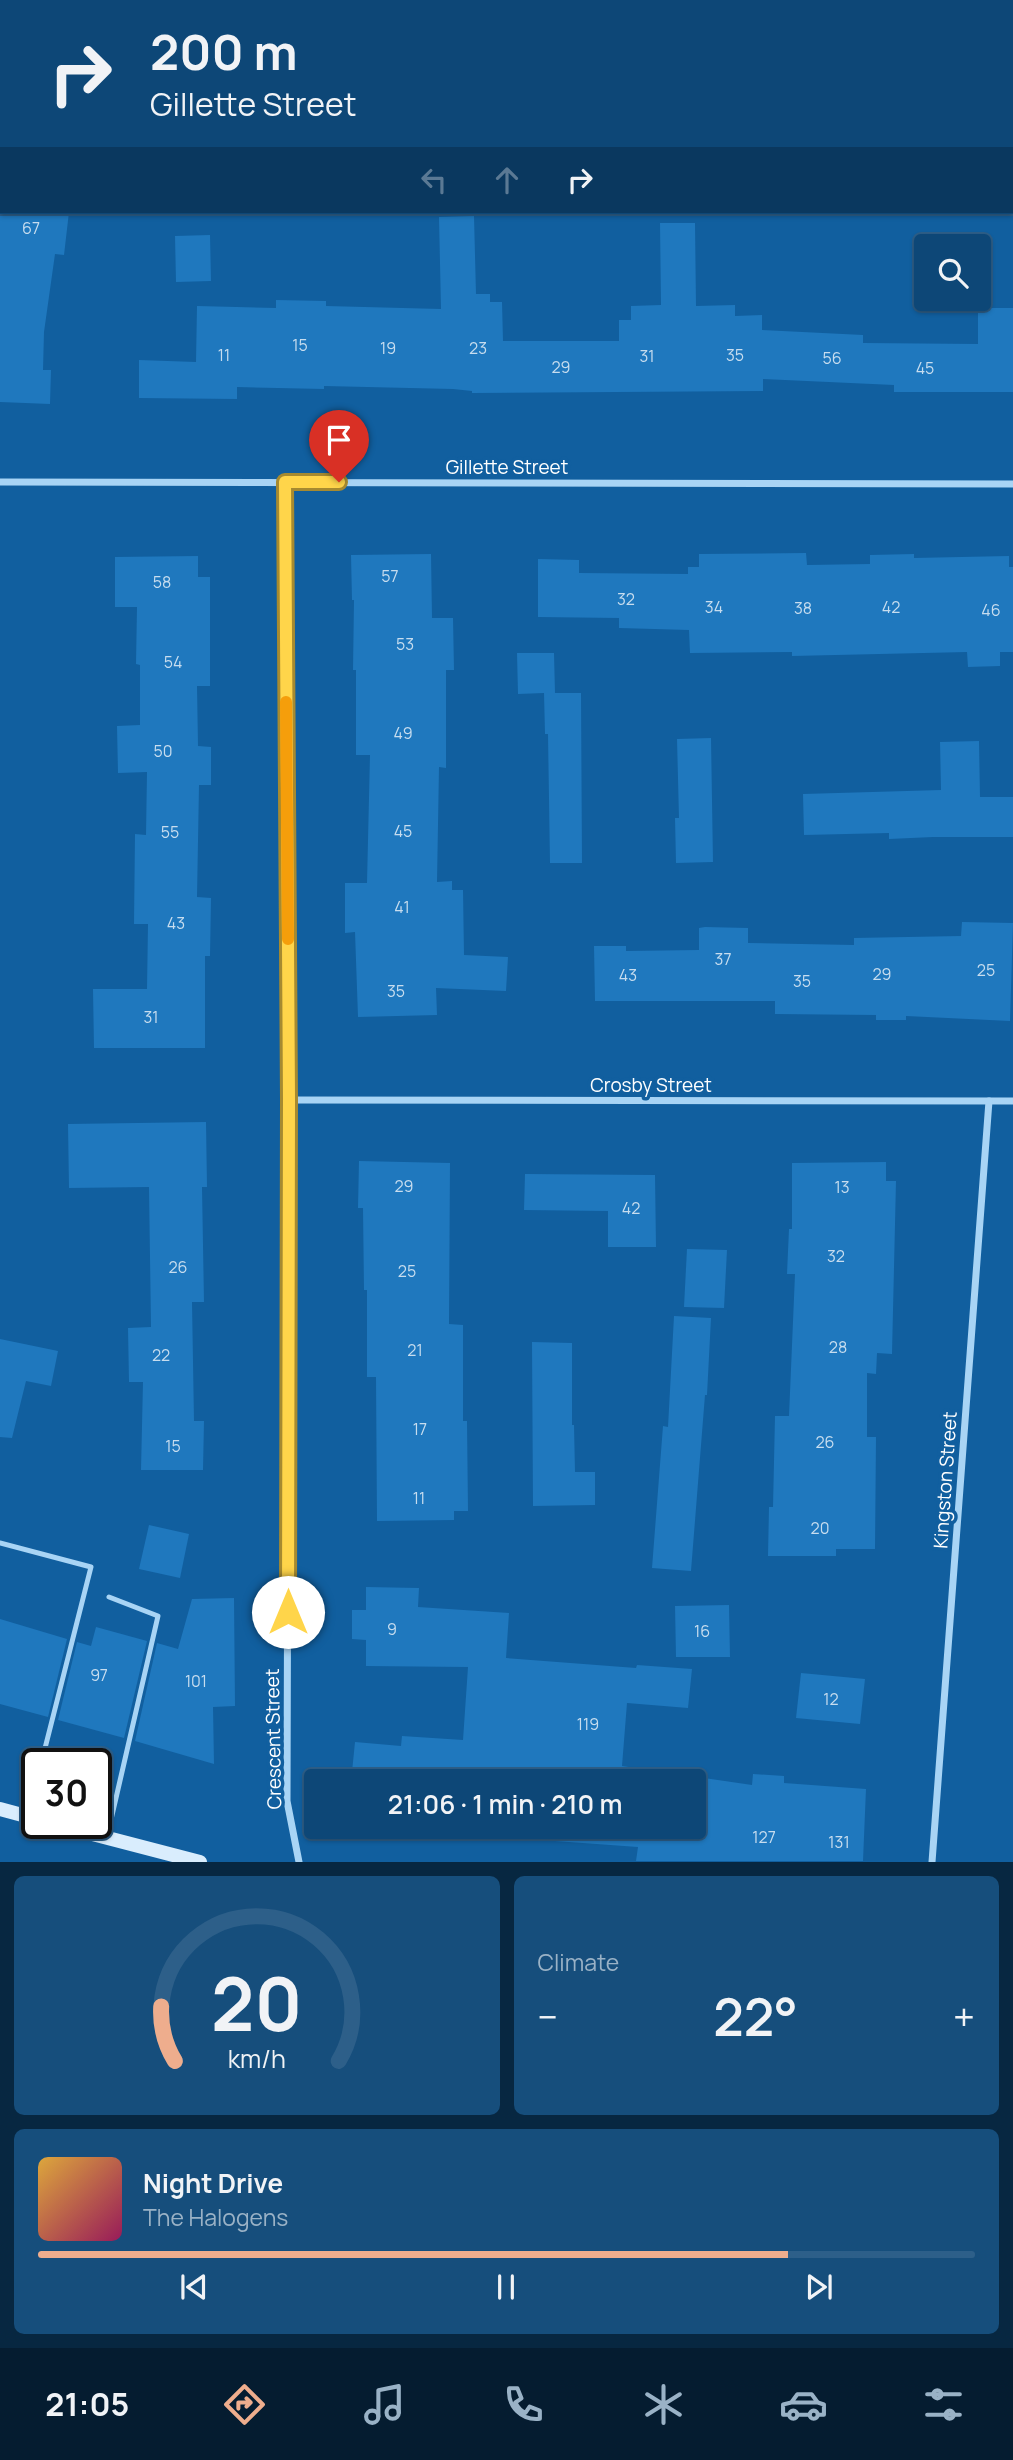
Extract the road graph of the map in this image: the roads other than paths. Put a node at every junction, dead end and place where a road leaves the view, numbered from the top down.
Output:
1 (0, 482) edge
2 (285, 482) junction
3 (1013, 484) edge
4 (289, 1100) junction
5 (989, 1101) junction
6 (1013, 1101) edge
7 (0, 1543) edge
8 (109, 1597) dead end
9 (45, 1748) edge
10 (0, 1810) edge
11 (21, 1815) edge
12 (112, 1816) edge
13 (112, 1838) edge
14 (200, 1861) edge
15 (299, 1861) edge
16 (932, 1861) edge

1 - 2 street, Gillette Street
2 - 3 street, Gillette Street
2 - 4 street, Crescent Street
4 - 5 street, Crosby Street
4 - 15 street, Crescent Street
5 - 6 street, Crosby Street
5 - 16 street, Kingston Street
7 - 9 lane
8 - 12 lane
10 - 11 main road
13 - 14 main road

